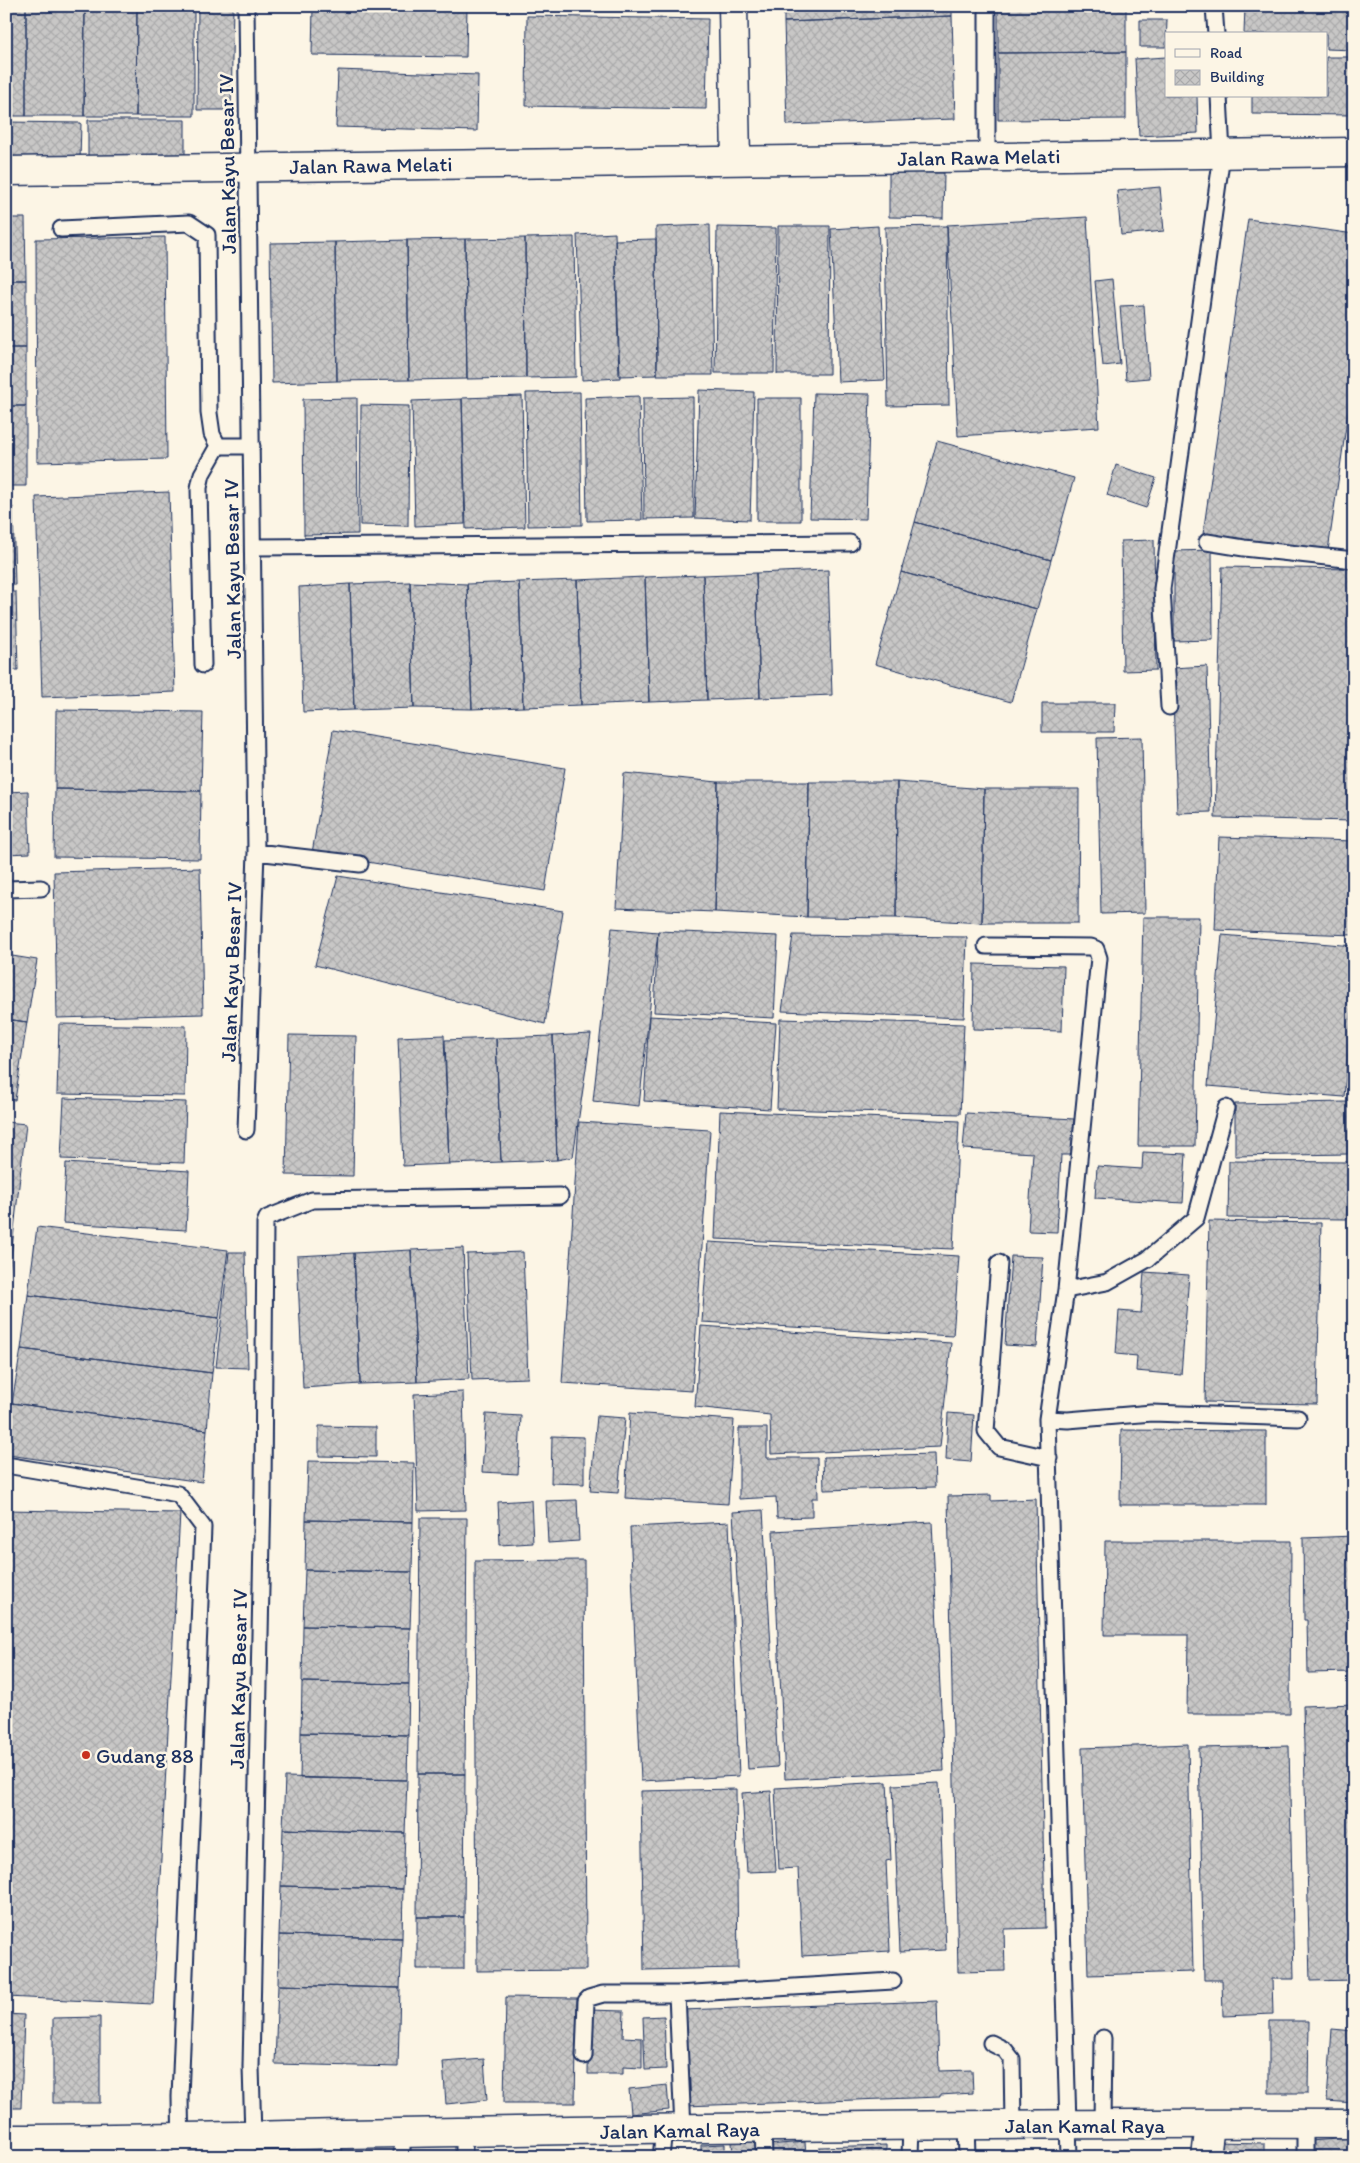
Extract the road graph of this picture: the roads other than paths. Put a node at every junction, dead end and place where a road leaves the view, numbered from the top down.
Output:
1 (246, 6) edge
2 (733, 6) edge
3 (987, 6) edge
4 (1214, 6) edge
5 (1216, 32) edge
6 (1219, 98) edge
7 (1354, 152) edge
8 (1222, 154) junction
9 (987, 157) junction
10 (736, 160) junction
11 (249, 166) junction
12 (6, 171) edge
13 (62, 229) dead end
14 (218, 446) junction
15 (252, 446) junction
16 (1207, 542) dead end
17 (850, 544) dead end
18 (253, 547) junction
19 (1354, 560) edge
20 (203, 665) dead end
21 (1170, 707) dead end
22 (256, 852) junction
23 (360, 864) dead end
24 (41, 888) dead end
25 (6, 889) edge
26 (986, 946) dead end
27 (1226, 1108) dead end
28 (246, 1130) dead end
29 (560, 1196) dead end
30 (999, 1263) dead end
31 (1066, 1290) junction
32 (1298, 1418) dead end
33 (1047, 1420) junction
34 (1049, 1458) junction
35 (6, 1465) edge
36 (893, 1982) dead end
37 (677, 1994) junction
38 (1103, 2038) dead end
39 (991, 2042) dead end
40 (584, 2056) dead end
41 (1305, 2124) junction
42 (1354, 2124) edge
43 (911, 2125) junction
44 (966, 2125) junction
45 (1013, 2125) junction
46 (1069, 2125) junction
47 (1102, 2125) junction
48 (1210, 2125) junction
49 (762, 2128) junction
50 (674, 2130) junction
51 (6, 2139) edge
52 (249, 2143) edge
53 (402, 2145) edge
54 (464, 2145) edge
55 (334, 2146) edge
56 (181, 2148) edge
57 (662, 2157) edge
58 (764, 2157) edge
59 (910, 2157) edge
60 (967, 2157) edge
61 (1069, 2157) edge
62 (1206, 2157) edge
63 (1305, 2157) edge

1 - 11 lane, Jalan Kayu Besar IV
2 - 10 street
3 - 9 lane
4 - 5 lane
6 - 8 lane
7 - 8 street, Jalan Rawa Melati
8 - 9 street, Jalan Rawa Melati
8 - 21 lane
9 - 10 street, Jalan Rawa Melati
10 - 11 street, Jalan Rawa Melati
11 - 12 street, Jalan Rawa Melati
11 - 15 lane, Jalan Kayu Besar IV
13 - 14 lane
14 - 15 lane
14 - 20 lane
15 - 18 lane, Jalan Kayu Besar IV
16 - 19 lane
17 - 18 lane
18 - 22 lane, Jalan Kayu Besar IV
22 - 23 lane
22 - 28 lane, Jalan Kayu Besar IV
24 - 25 lane
26 - 31 lane
27 - 31 lane
29 - 52 lane, Jalan Kayu Besar IV
30 - 34 lane
31 - 33 lane
32 - 33 lane
33 - 34 lane
34 - 46 lane
35 - 56 lane
36 - 37 lane
37 - 40 lane
37 - 50 lane
38 - 47 lane
39 - 45 lane
41 - 42 street, Jalan Kamal Raya
41 - 48 street, Jalan Kamal Raya
41 - 63 lane
43 - 44 street, Jalan Kamal Raya
43 - 49 street, Jalan Kamal Raya
43 - 59 lane
44 - 45 street, Jalan Kamal Raya
44 - 60 lane
45 - 46 street, Jalan Kamal Raya
46 - 47 street, Jalan Kamal Raya
46 - 61 lane
47 - 48 street, Jalan Kamal Raya
48 - 62 street
49 - 50 street, Jalan Kamal Raya
49 - 58 lane
50 - 54 street, Jalan Kamal Raya
50 - 57 lane
51 - 56 street, Jalan Kamal Raya
52 - 55 street, Jalan Kamal Raya
52 - 56 street, Jalan Kamal Raya
53 - 54 street, Jalan Kamal Raya
53 - 55 street, Jalan Kamal Raya

